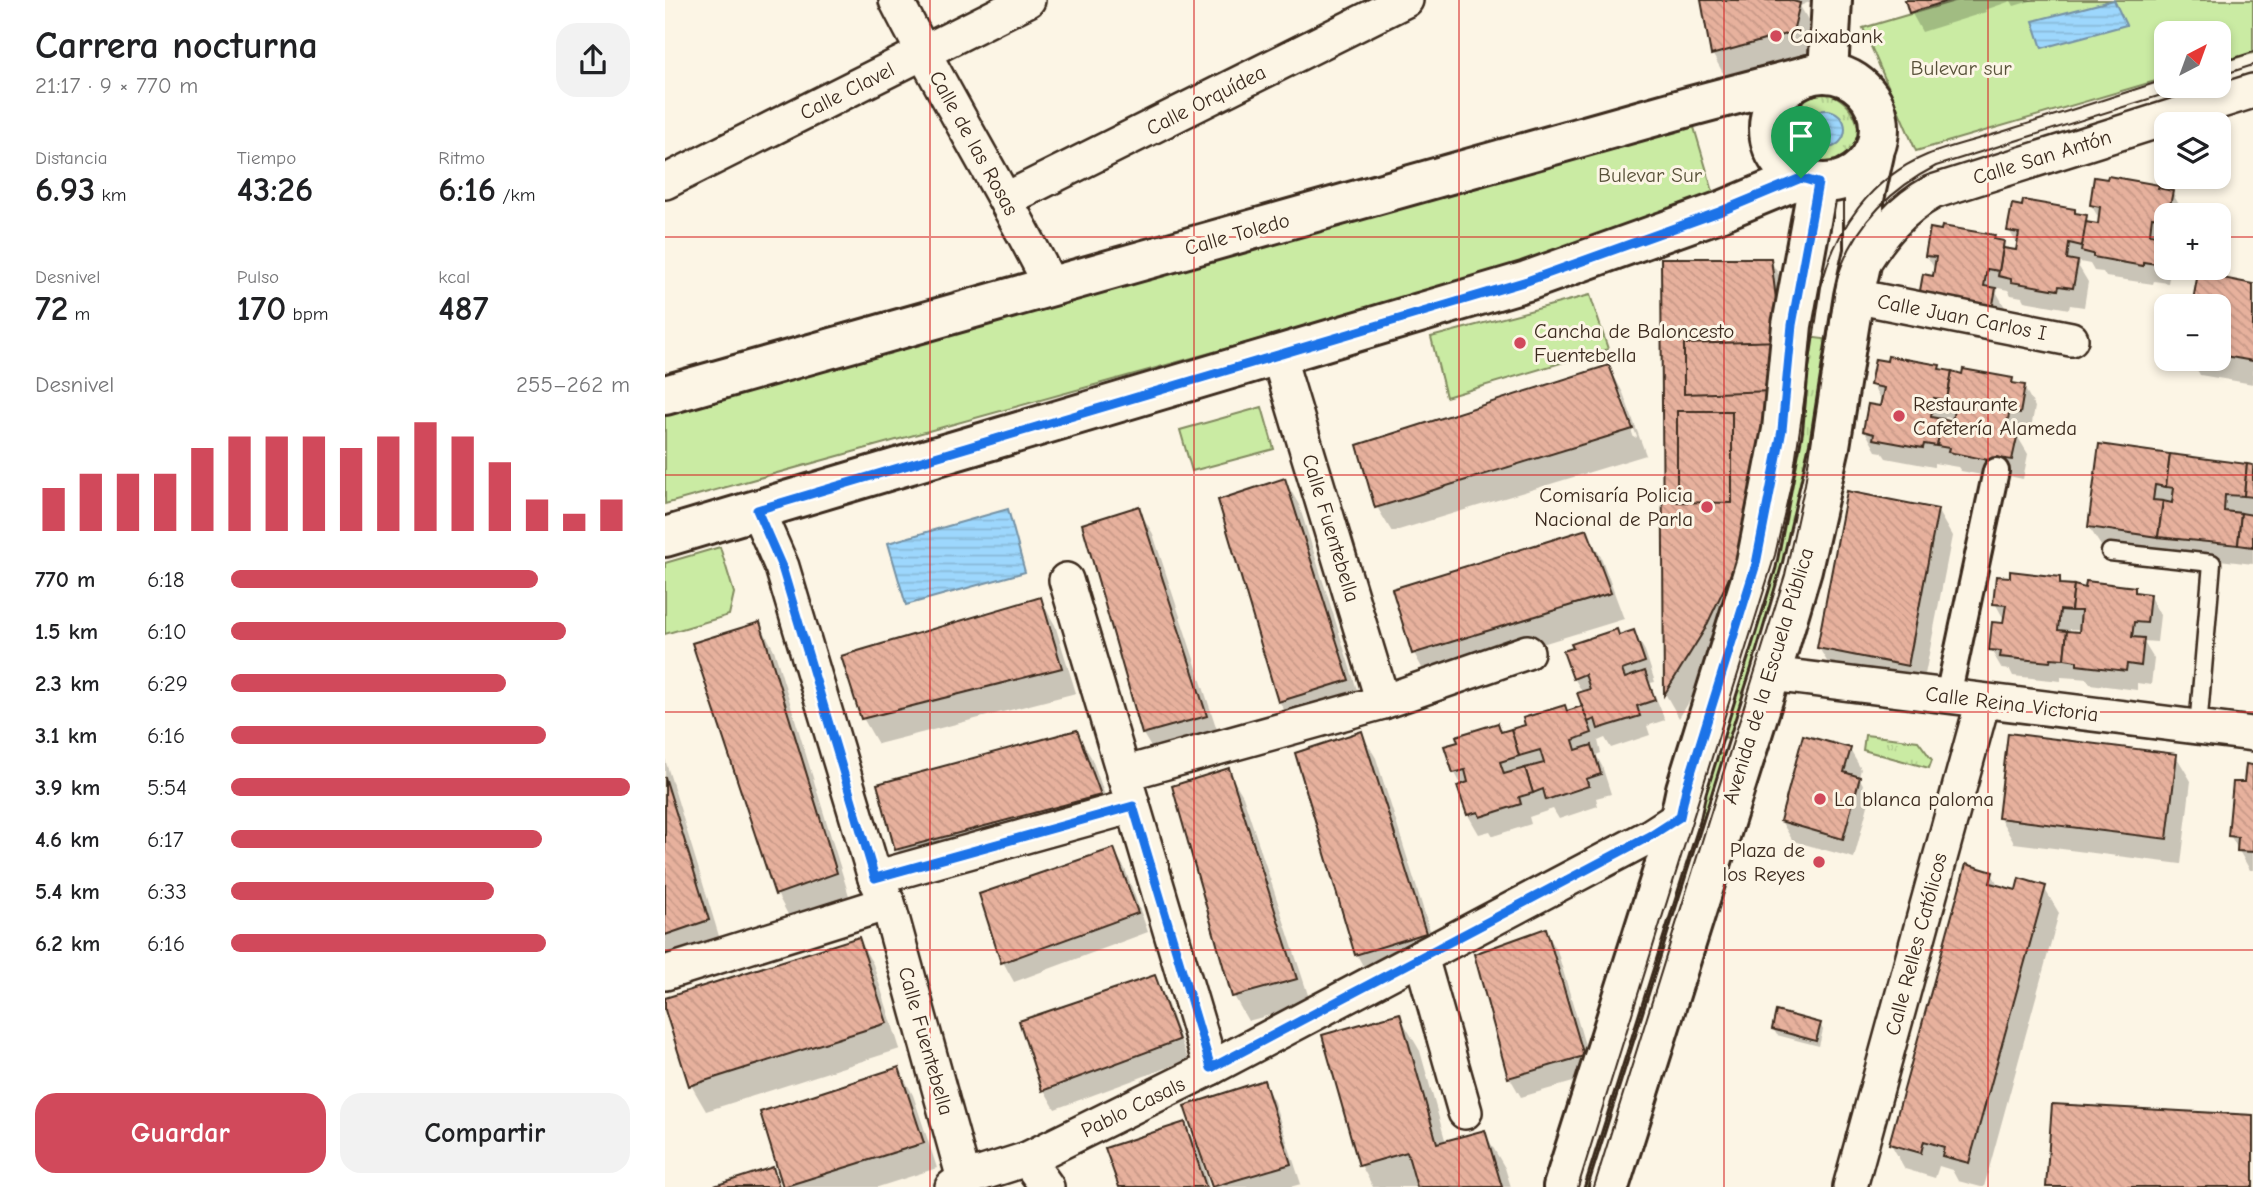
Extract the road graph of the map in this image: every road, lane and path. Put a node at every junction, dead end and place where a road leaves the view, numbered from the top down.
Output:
1 (896, 0) edge
2 (1028, 0) edge
3 (1406, 0) edge
4 (1832, 0) edge
5 (923, 53) junction
6 (1819, 74) junction
7 (2253, 91) edge
8 (1874, 153) junction
9 (1809, 181) junction
10 (665, 182) edge
11 (1006, 200) junction
12 (1857, 282) junction
13 (1051, 286) junction
14 (2071, 338) dead end
15 (1279, 355) junction
16 (665, 395) edge
17 (1996, 471) dead end
18 (757, 510) junction
19 (665, 537) edge
20 (2110, 552) dead end
21 (1066, 580) dead end
22 (1527, 652) dead end
23 (1771, 674) junction
24 (1948, 696) junction
25 (1983, 701) junction
26 (1383, 702) junction
27 (2198, 728) junction
28 (2253, 734) edge
29 (1127, 788) junction
30 (1680, 817) junction
31 (881, 891) junction
32 (1421, 957) junction
33 (665, 973) edge
34 (1211, 1068) junction
35 (1465, 1112) dead end
36 (1027, 1159) junction
37 (958, 1183) edge
38 (1047, 1187) edge
39 (1563, 1187) edge
40 (1609, 1187) edge
41 (1850, 1187) edge

1 - 5 street, Calle de las Rosas
2 - 5 street, Calle Clavel
3 - 11 street, Calle Orquídea
4 - 6 street
5 - 10 street, Calle Clavel
5 - 11 street, Calle de las Rosas
6 - 8 street
6 - 9 street
6 - 13 street, Calle Toledo
7 - 12 street, Calle San Antón
8 - 9 street
8 - 12 street, Avenida de la Escuela Pública
9 - 15 street
9 - 30 street, Avenida de la Escuela Pública
11 - 13 street, Calle de las Rosas
12 - 14 street, Calle Juan Carlos I
12 - 23 street, Avenida de la Escuela Pública
13 - 16 street, Calle Toledo
15 - 18 street
15 - 26 street, Calle Fuentebella
17 - 24 street
18 - 19 street
18 - 31 street, Calle Fuentebella
20 - 27 lane
21 - 29 street
22 - 26 street
23 - 24 street, Calle Reina Victoria
23 - 40 street, Avenida de la Escuela Pública
24 - 25 street, Calle Reina Victoria
25 - 27 street, Calle Reina Victoria
25 - 41 street, Calle Relles Católicos
26 - 29 street
27 - 28 street, Calle Reina Victoria
29 - 31 street
29 - 34 street
30 - 32 street, Pablo Casals
30 - 39 street, Avenida de la Escuela Pública
31 - 33 street
31 - 37 street, Calle Fuentebella
32 - 34 street, Pablo Casals
32 - 35 street
34 - 36 street, Pablo Casals
36 - 37 street, Pablo Casals
36 - 38 street

